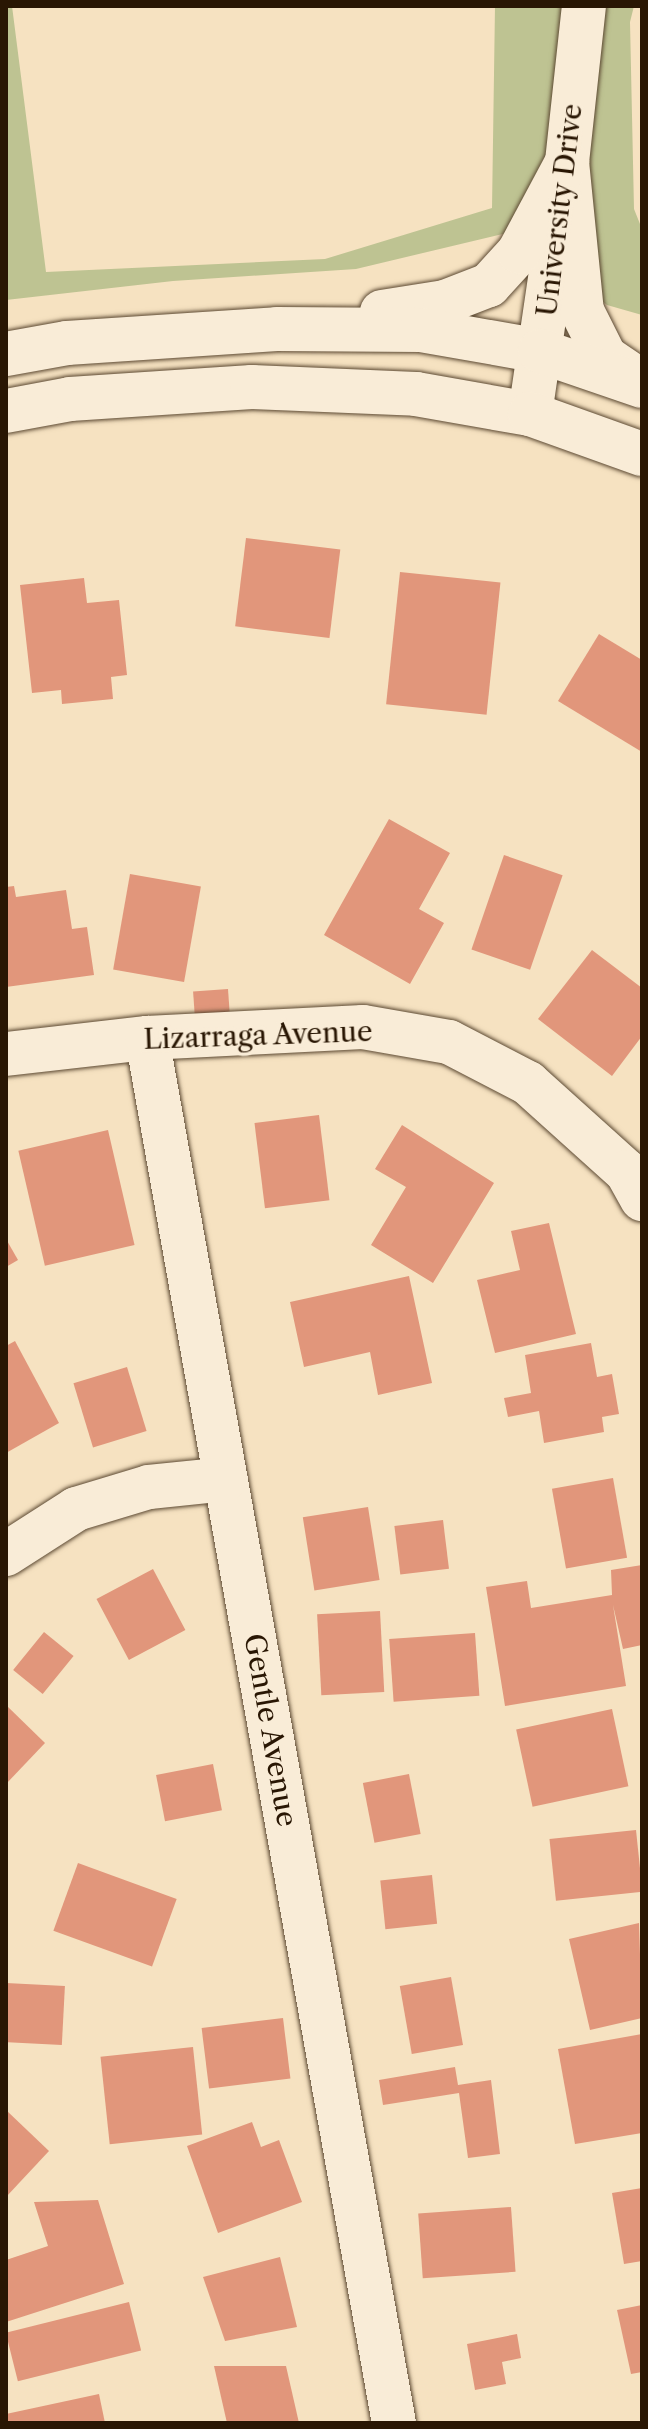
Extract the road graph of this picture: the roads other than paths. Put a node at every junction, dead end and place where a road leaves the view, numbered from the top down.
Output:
1 (584, 6) edge
2 (567, 162) junction
3 (277, 329) junction
4 (540, 351) junction
5 (6, 354) edge
6 (642, 384) edge
7 (6, 411) edge
8 (530, 414) junction
9 (642, 454) edge
10 (147, 1038) junction
11 (6, 1054) edge
12 (642, 1199) edge
13 (226, 1479) junction
14 (6, 1554) edge
15 (394, 2423) edge

1 - 2 street, University Drive
2 - 3 street
2 - 4 street, University Drive
2 - 6 street
3 - 4 street
3 - 5 street
4 - 6 street
4 - 8 street, University Drive
7 - 8 street
8 - 9 street
10 - 11 street, Lizarraga Avenue
10 - 12 street, Lizarraga Avenue
10 - 13 street, Gentle Avenue
13 - 14 street
13 - 15 street, Gentle Avenue

